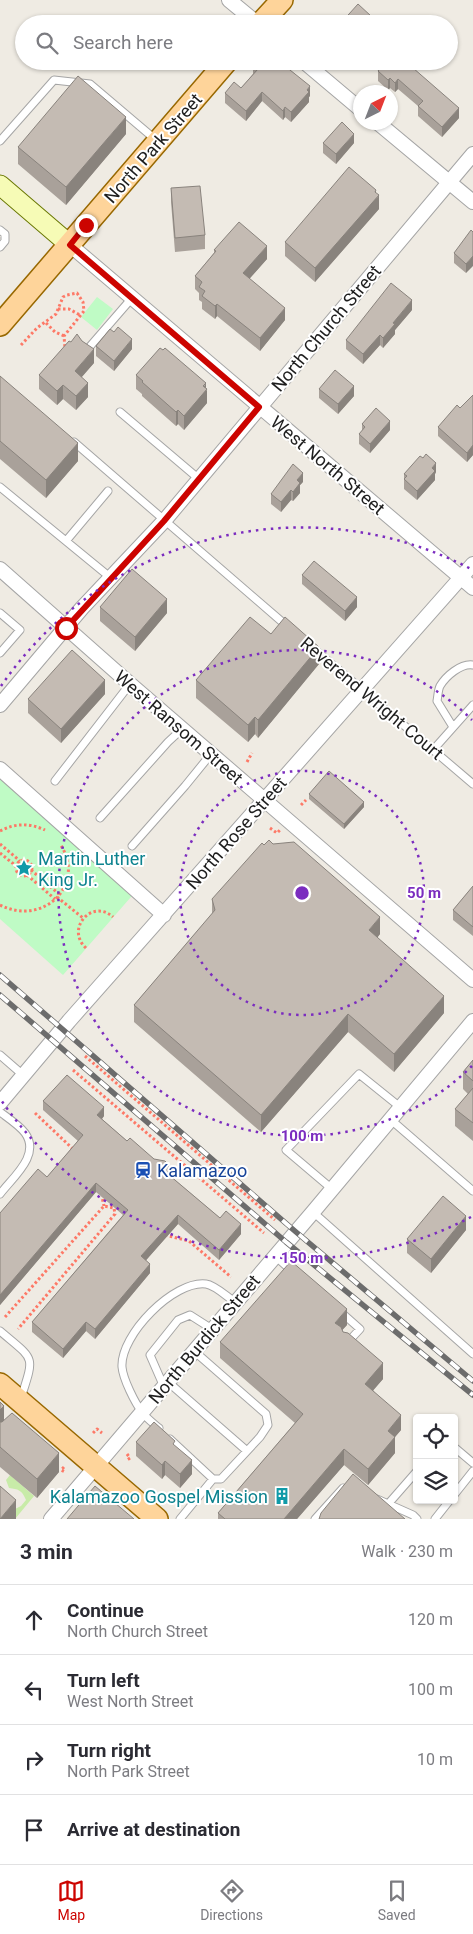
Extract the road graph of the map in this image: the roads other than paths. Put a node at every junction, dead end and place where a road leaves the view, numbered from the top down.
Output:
1 (229, 0) edge
2 (282, 0) edge
3 (248, 15) edge
4 (268, 15) edge
5 (219, 70) edge
6 (314, 70) edge
7 (353, 103) edge
8 (387, 130) edge
9 (0, 141) edge
10 (157, 141) junction
11 (473, 154) edge
12 (449, 182) junction
13 (0, 185) edge
14 (473, 202) edge
15 (0, 230) edge
16 (70, 245) junction
17 (0, 247) edge
18 (132, 298) junction
19 (0, 325) edge
20 (86, 352) edge
21 (259, 407) junction
22 (120, 412) dead end
23 (74, 442) edge
24 (199, 479) junction
25 (0, 487) edge
26 (108, 491) dead end
27 (164, 521) junction
28 (66, 541) junction
29 (473, 564) edge
30 (0, 569) edge
31 (111, 578) junction
32 (461, 578) junction
33 (473, 588) edge
34 (0, 613) edge
35 (66, 628) junction
36 (294, 632) edge
37 (309, 645) edge
38 (0, 653) edge
39 (473, 665) edge
40 (130, 684) junction
41 (363, 690) junction
42 (0, 705) edge
43 (473, 705) edge
44 (453, 727) junction
45 (182, 729) junction
46 (433, 750) junction
47 (211, 754) junction
48 (0, 769) edge
49 (55, 781) dead end
50 (473, 784) edge
51 (265, 801) junction
52 (100, 818) dead end
53 (132, 846) dead end
54 (164, 914) junction
55 (473, 980) edge
56 (473, 1020) edge
57 (0, 1055) edge
58 (24, 1075) junction
59 (0, 1103) edge
60 (400, 1107) junction
61 (0, 1112) edge
62 (390, 1119) junction
63 (332, 1189) junction
64 (473, 1191) edge
65 (0, 1194) edge
66 (313, 1212) junction
67 (274, 1256) junction
68 (299, 1277) edge
69 (235, 1302) junction
70 (337, 1309) edge
71 (212, 1329) junction
72 (0, 1331) edge
73 (346, 1344) edge
74 (194, 1351) junction
75 (473, 1354) edge
76 (0, 1384) edge
77 (166, 1384) junction
78 (22, 1407) junction
79 (142, 1412) junction
80 (458, 1450) edge
81 (247, 1451) junction
82 (473, 1463) edge
83 (96, 1466) junction
84 (473, 1471) edge
85 (413, 1476) edge
86 (213, 1480) junction
87 (353, 1485) edge
88 (458, 1490) edge
89 (367, 1496) edge
90 (389, 1503) junction
91 (447, 1504) edge
92 (50, 1519) edge
93 (157, 1519) edge
94 (180, 1519) edge
95 (315, 1519) edge
96 (417, 1519) edge
97 (435, 1519) edge

1 - 3 street
2 - 4 main road
5 - 10 main road, North Park Street
6 - 7 street
8 - 12 street
9 - 10 lane
10 - 16 main road, North Park Street
11 - 12 street, North Church Street
12 - 14 street
12 - 21 street, North Church Street
13 - 16 street, West North Street
15 - 17 lane
16 - 18 street, West North Street
16 - 19 main road, North Park Street
18 - 20 lane
18 - 21 street, West North Street
21 - 24 street, North Church Street
21 - 32 street, West North Street
22 - 24 lane
23 - 27 lane, Reverend Wright Court
24 - 27 street, North Church Street
25 - 28 lane
26 - 28 lane
27 - 31 street, North Church Street
27 - 36 lane, Reverend Wright Court
28 - 31 lane
29 - 32 street, North Rose Street
30 - 35 street, West Ransom Street
31 - 35 street, North Church Street
32 - 33 street, West North Street
32 - 41 street, North Rose Street
34 - 38 lane
35 - 40 street, West Ransom Street
35 - 42 street, North Church Street
37 - 41 lane, Reverend Wright Court
39 - 44 lane
40 - 45 street, West Ransom Street
40 - 49 lane
41 - 46 lane, Reverend Wright Court
41 - 51 street, North Rose Street
43 - 44 lane
44 - 46 lane
45 - 47 street, West Ransom Street
45 - 52 lane
46 - 50 lane, Reverend Wright Court
47 - 51 street, West Ransom Street
47 - 53 lane
48 - 54 street
51 - 54 street, North Rose Street
51 - 55 street, West Ransom Street
54 - 58 street, North Rose Street
56 - 60 street, North Burdick Street
57 - 58 lane
58 - 59 street, North Rose Street
60 - 62 street, North Burdick Street
60 - 63 lane
61 - 65 lane
62 - 63 street, North Burdick Street
62 - 64 lane
63 - 66 street, North Burdick Street
66 - 67 street, North Burdick Street
66 - 75 lane
67 - 68 lane
67 - 69 street, North Burdick Street
69 - 71 street, North Burdick Street
69 - 79 lane
70 - 73 lane
71 - 74 street, North Burdick Street
71 - 77 lane
72 - 78 lane
74 - 77 street, North Burdick Street
74 - 81 lane
76 - 78 main road
77 - 79 street, North Burdick Street
77 - 81 lane
78 - 83 main road
79 - 83 street, North Burdick Street
79 - 86 lane
80 - 82 lane
81 - 86 lane
83 - 92 street, North Burdick Street
83 - 93 main road
84 - 88 lane
85 - 90 lane
86 - 94 lane
87 - 95 lane
89 - 90 lane
90 - 96 lane
91 - 97 lane

